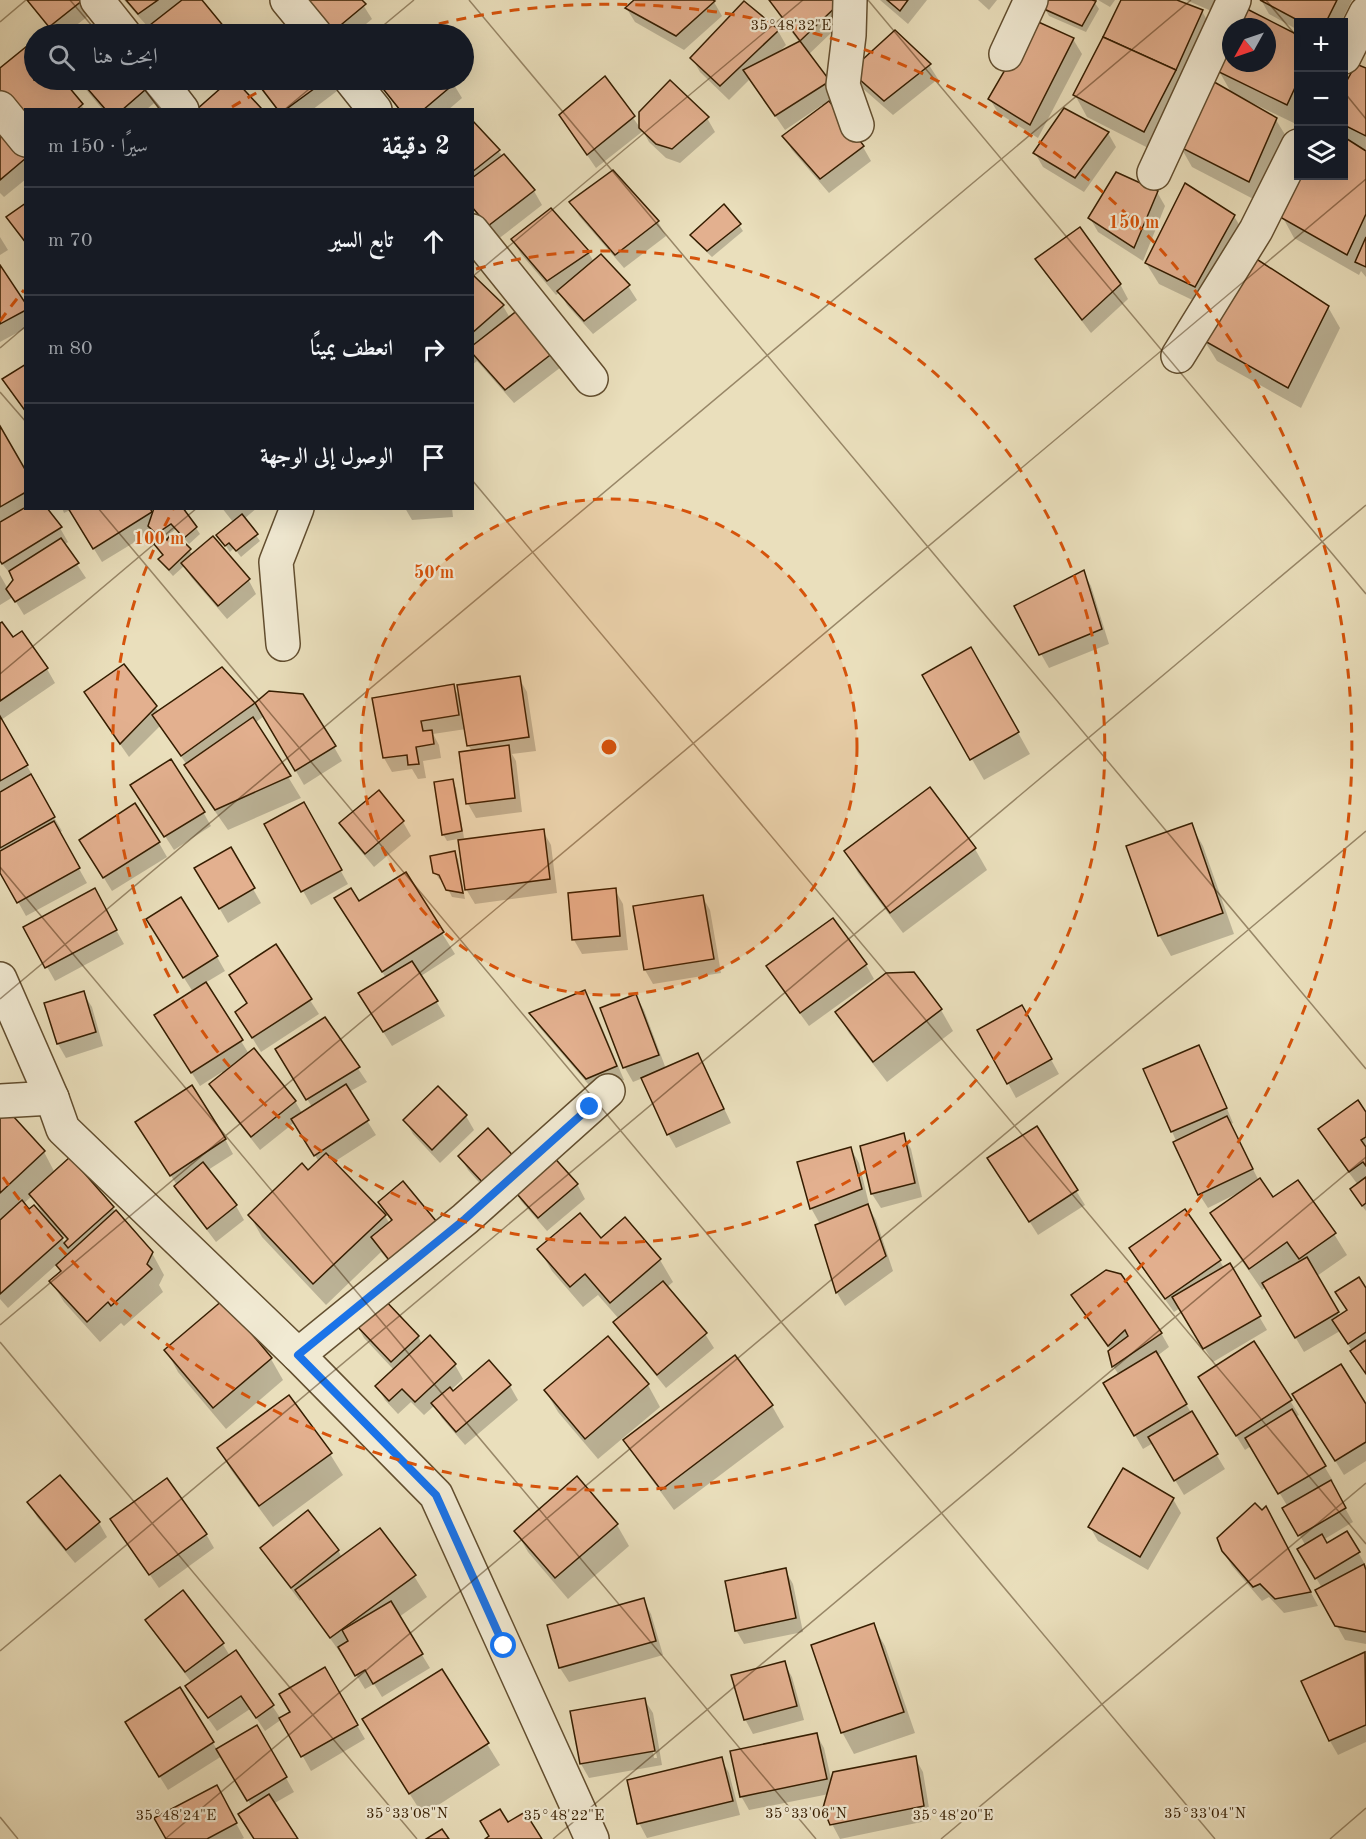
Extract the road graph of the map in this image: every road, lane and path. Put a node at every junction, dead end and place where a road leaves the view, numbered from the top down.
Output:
1 (97, 0) edge
2 (287, 0) edge
3 (850, 0) edge
4 (1031, 0) edge
5 (1234, 0) edge
6 (1366, 13) edge
7 (116, 24) edge
8 (307, 24) edge
9 (1348, 49) edge
10 (1006, 54) dead end
11 (167, 90) edge
12 (359, 90) edge
13 (0, 108) edge
14 (180, 108) edge
15 (373, 108) edge
16 (857, 125) dead end
17 (24, 138) edge
18 (1294, 156) edge
19 (1154, 173) dead end
20 (474, 233) edge
21 (1178, 356) dead end
22 (591, 379) dead end
23 (296, 510) edge
24 (283, 644) dead end
25 (0, 980) edge
26 (608, 1091) dead end
27 (52, 1098) junction
28 (0, 1101) edge
29 (298, 1355) junction
30 (592, 1839) edge

1 - 7 street
2 - 8 street
3 - 16 street
4 - 10 street
5 - 19 street
6 - 9 street
11 - 14 street
12 - 15 street
13 - 17 street
18 - 21 street
20 - 22 street
23 - 24 street
25 - 27 street
26 - 29 street
27 - 28 street
27 - 29 street
29 - 30 street

